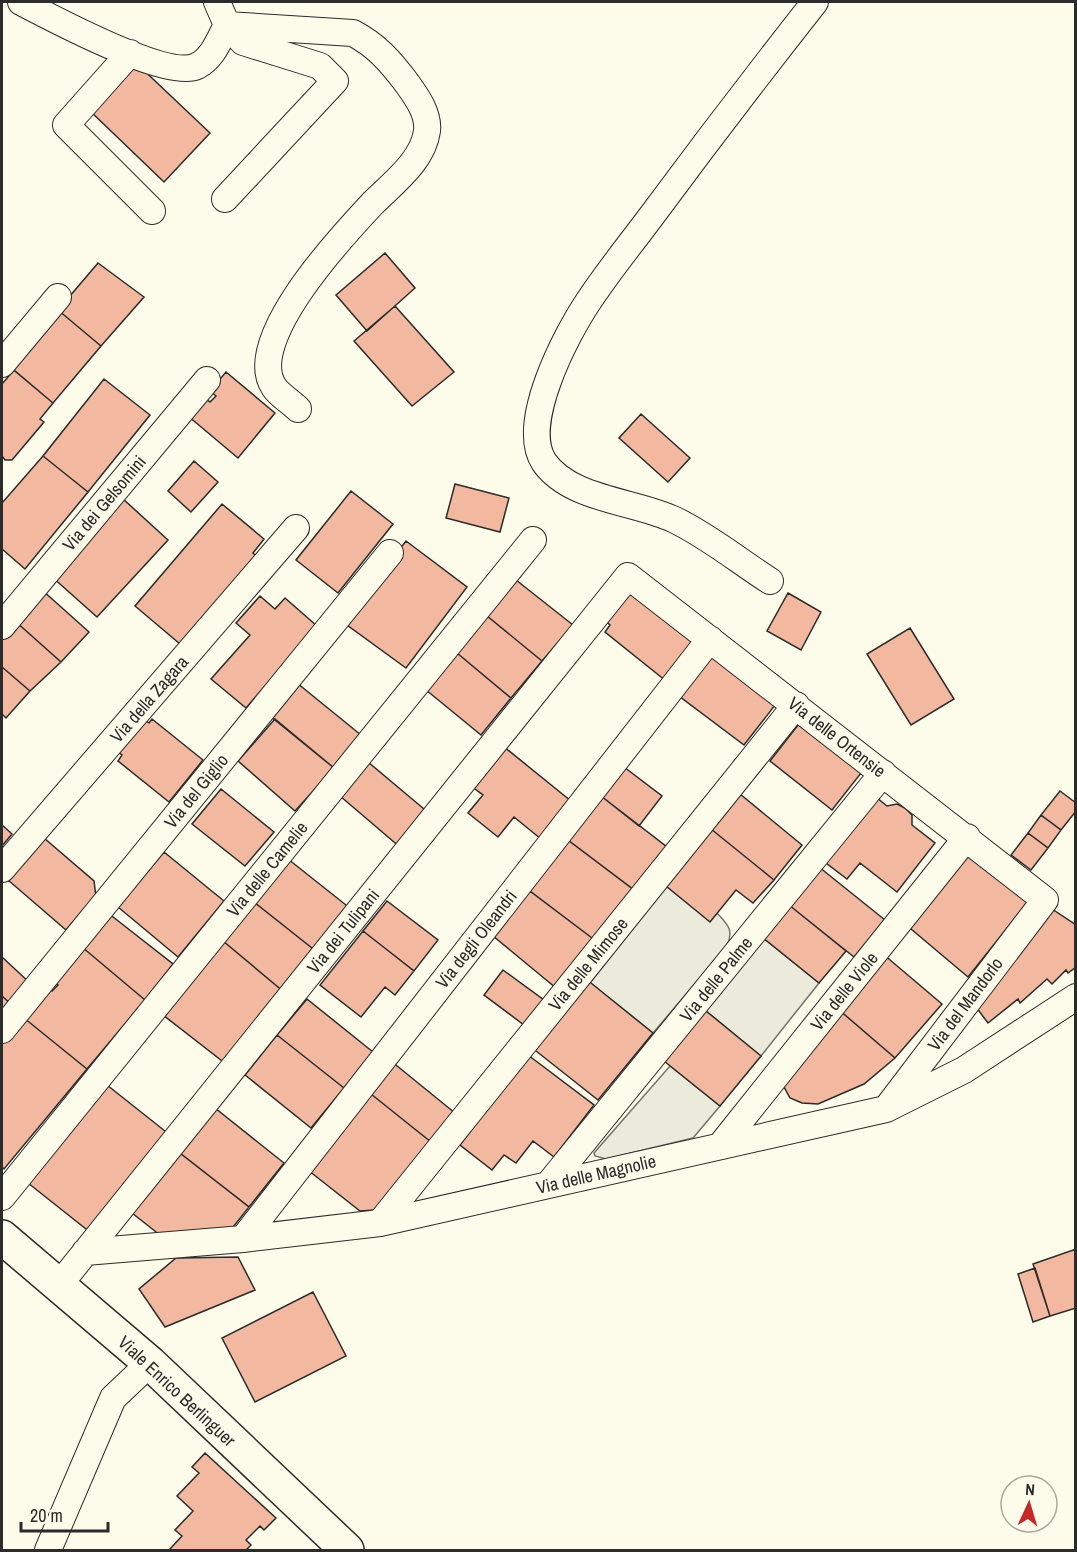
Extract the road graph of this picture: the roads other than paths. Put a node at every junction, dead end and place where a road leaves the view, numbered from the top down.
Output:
1 (21, 2) edge
2 (217, 2) edge
3 (815, 2) edge
4 (227, 25) junction
5 (130, 53) junction
6 (225, 199) dead end
7 (152, 211) dead end
8 (58, 297) dead end
9 (2, 364) edge
10 (207, 380) dead end
11 (298, 409) dead end
12 (296, 528) dead end
13 (533, 540) dead end
14 (390, 553) dead end
15 (628, 576) joint
16 (770, 581) dead end
17 (2, 626) edge
18 (710, 639) junction
19 (796, 705) junction
20 (883, 773) junction
21 (967, 837) junction
22 (2, 870) edge
23 (1045, 900) joint
24 (1076, 997) edge
25 (2, 1030) edge
26 (886, 1109) junction
27 (721, 1145) junction
28 (548, 1185) junction
29 (2, 1197) edge
30 (380, 1223) junction
31 (2, 1237) edge
32 (243, 1239) junction
33 (85, 1252) junction
34 (59, 1285) junction
35 (150, 1362) junction
36 (48, 1551) edge
37 (347, 1551) edge

1 - 5 street
2 - 4 street
3 - 16 street
4 - 5 street
4 - 6 street
4 - 11 street
5 - 7 street
8 - 9 street
10 - 17 street, Via dei Gelsomini
12 - 22 street, Via della Zagara
13 - 29 street, Via delle Camelie
14 - 25 street, Via del Giglio
15 - 18 street, Via delle Ortensie
15 - 33 street, Via dei Tulipani
18 - 19 street, Via delle Ortensie
18 - 32 street, Via degli Oleandri
19 - 20 street, Via delle Ortensie
19 - 30 street, Via delle Mimose
20 - 21 street, Via delle Ortensie
20 - 28 street, Via delle Palme
21 - 23 street, Via delle Ortensie
21 - 27 street, Via delle Viole
23 - 26 street, Via del Mandorlo
24 - 26 street, Via delle Magnolie
26 - 27 street, Via delle Magnolie
27 - 28 street, Via delle Magnolie
28 - 30 street, Via delle Magnolie
30 - 32 street, Via delle Magnolie
31 - 34 main road, Viale Enrico Berlinguer
32 - 33 street, Via delle Magnolie
33 - 34 street, Via dei Tulipani
34 - 35 main road, Viale Enrico Berlinguer
35 - 36 street
35 - 37 main road, Viale Enrico Berlinguer

